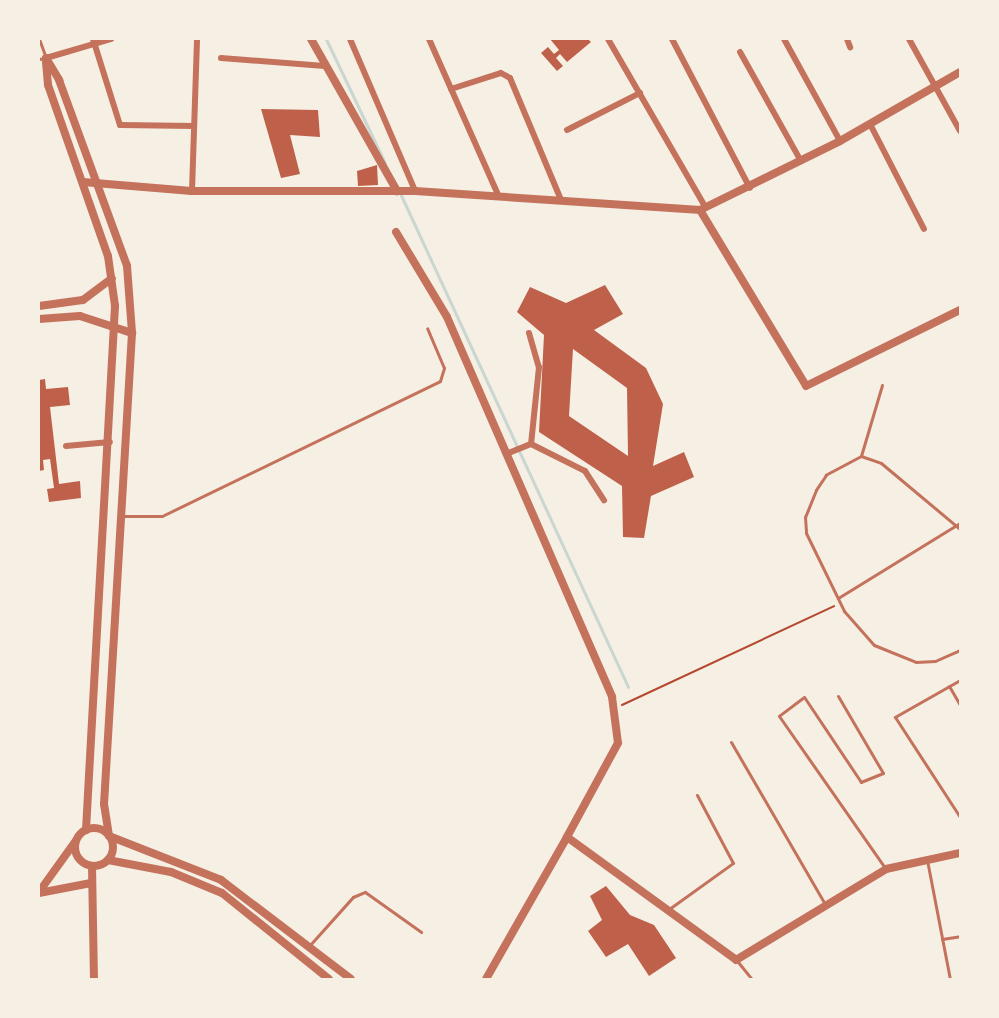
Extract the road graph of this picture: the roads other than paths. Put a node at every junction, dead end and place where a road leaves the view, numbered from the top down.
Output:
1 (39, 39) edge
2 (111, 39) edge
3 (197, 39) edge
4 (311, 39) edge
5 (350, 39) edge
6 (429, 39) edge
7 (608, 39) edge
8 (672, 39) edge
9 (784, 39) edge
10 (847, 39) edge
11 (909, 39) edge
12 (94, 42) edge
13 (850, 47) dead end
14 (740, 52) dead end
15 (42, 58) edge
16 (221, 58) dead end
17 (325, 66) junction
18 (960, 72) edge
19 (936, 86) junction
20 (451, 89) junction
21 (640, 93) junction
22 (870, 124) junction
23 (194, 126) junction
24 (567, 130) dead end
25 (960, 131) edge
26 (840, 141) junction
27 (801, 160) junction
28 (83, 182) junction
29 (96, 182) junction
30 (750, 188) junction
31 (192, 191) junction
32 (397, 191) junction
33 (415, 191) junction
34 (498, 195) junction
35 (561, 200) junction
36 (703, 209) junction
37 (924, 229) dead end
38 (396, 232) dead end
39 (112, 278) junction
40 (39, 306) edge
41 (960, 310) edge
42 (39, 319) edge
43 (114, 327) junction
44 (427, 328) dead end
45 (132, 333) junction
46 (529, 333) dead end
47 (882, 385) dead end
48 (110, 442) junction
49 (531, 444) junction
50 (66, 446) dead end
51 (506, 454) junction
52 (861, 456) junction
53 (604, 500) dead end
54 (123, 516) junction
55 (959, 524) edge
56 (960, 529) edge
57 (838, 598) junction
58 (960, 650) edge
59 (960, 680) edge
60 (949, 686) junction
61 (838, 696) dead end
62 (960, 705) edge
63 (96, 714) junction
64 (110, 715) junction
65 (731, 742) dead end
66 (697, 795) dead end
67 (960, 818) edge
68 (86, 830) junction
69 (109, 836) junction
70 (567, 837) junction
71 (76, 840) junction
72 (960, 852) edge
73 (108, 860) junction
74 (927, 860) junction
75 (92, 866) junction
76 (886, 869) junction
77 (91, 882) junction
78 (39, 893) edge
79 (826, 905) junction
80 (668, 910) junction
81 (421, 932) dead end
82 (960, 936) edge
83 (942, 939) junction
84 (309, 946) junction
85 (736, 960) junction
86 (94, 979) edge
87 (329, 979) edge
88 (351, 979) edge
89 (486, 979) edge
90 (752, 979) edge
91 (950, 979) edge

1 - 15 lane
2 - 12 street
3 - 23 street
4 - 17 street
5 - 33 street
6 - 20 street
7 - 21 street
8 - 30 street
9 - 26 street
10 - 13 street
11 - 19 street
12 - 15 street
12 - 23 street
14 - 27 street
15 - 28 street
15 - 29 street
16 - 17 street
17 - 32 street
18 - 19 street
19 - 22 street
19 - 25 street
20 - 34 street
20 - 35 street
21 - 24 street
21 - 36 street
22 - 26 street
22 - 37 street
23 - 31 street
26 - 27 street
27 - 30 street
28 - 29 street
28 - 39 street
29 - 31 street
29 - 45 street
30 - 36 street
31 - 32 street
32 - 33 street
33 - 34 street
34 - 35 street
35 - 36 street
36 - 41 street
38 - 51 street
39 - 40 street
39 - 43 street
42 - 43 street
43 - 45 street
43 - 48 street
44 - 54 lane
45 - 54 street
46 - 49 street
47 - 52 lane
48 - 50 street
48 - 63 street
49 - 51 street
49 - 53 street
51 - 70 street
52 - 55 lane
52 - 57 lane
54 - 64 street
55 - 56 lane
55 - 57 lane
57 - 58 lane
59 - 60 lane
60 - 62 lane
60 - 67 lane
61 - 76 lane
63 - 64 street
63 - 68 street
64 - 69 street
65 - 79 lane
66 - 80 lane
68 - 69 street
68 - 71 street
69 - 73 street
69 - 84 street
70 - 80 street
70 - 89 street
71 - 75 street
71 - 78 street
72 - 74 street
73 - 75 street
73 - 87 street
74 - 76 street
74 - 83 lane
75 - 77 street
76 - 79 street
77 - 78 street
77 - 86 street
79 - 85 street
80 - 85 street
81 - 84 lane
82 - 83 lane
83 - 91 lane
84 - 88 street
85 - 90 lane

